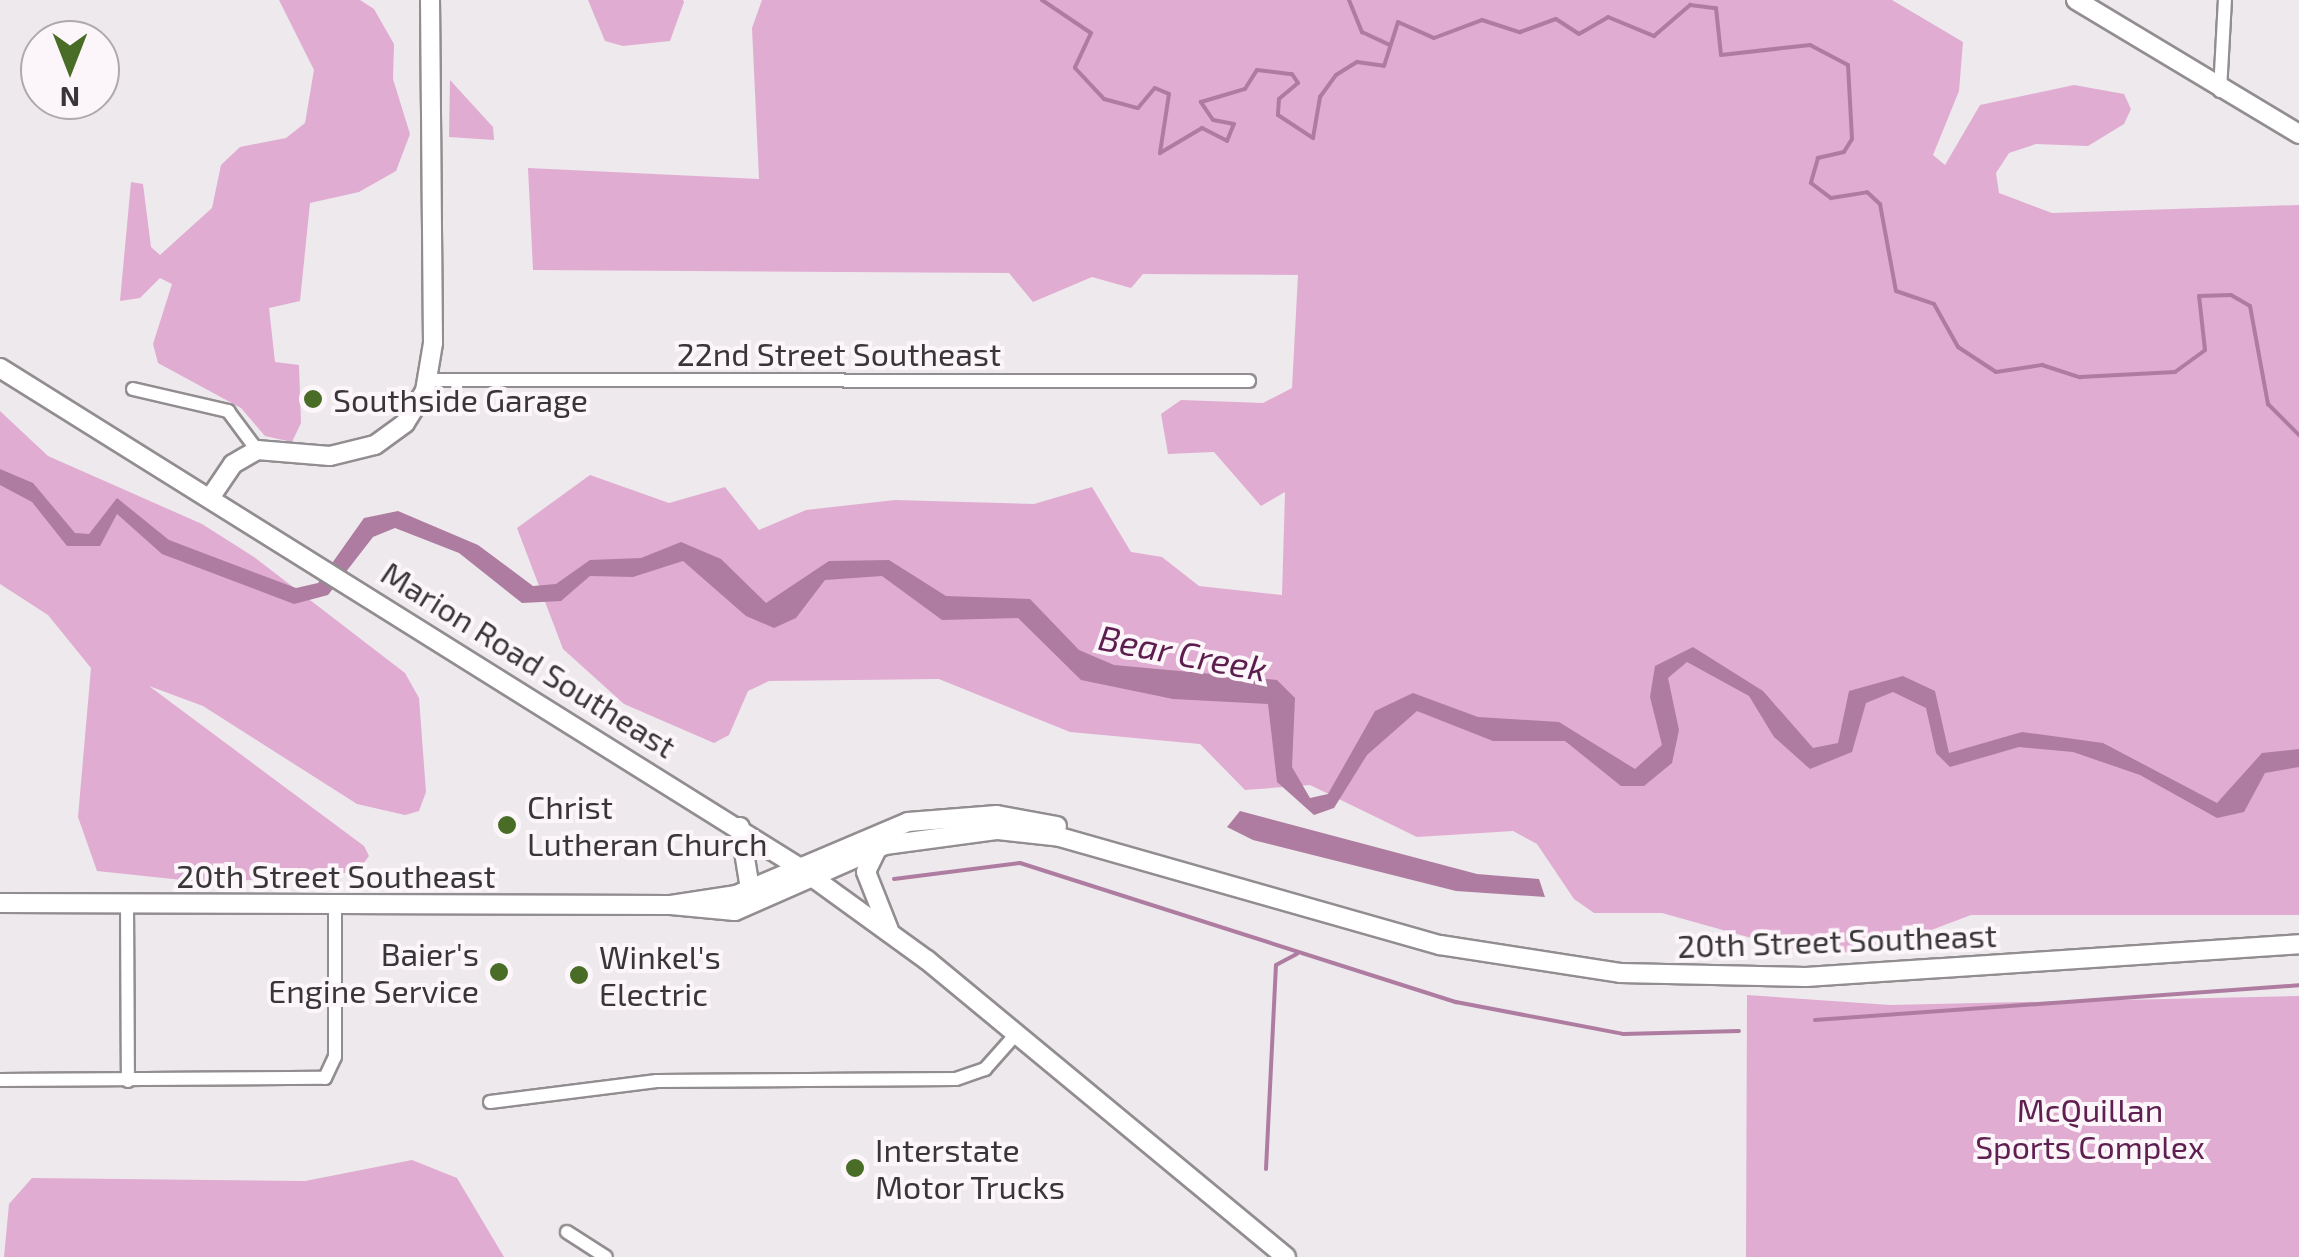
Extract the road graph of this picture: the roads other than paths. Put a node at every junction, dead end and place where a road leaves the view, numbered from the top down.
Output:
1 (430, 0) edge
2 (2076, 0) edge
3 (2225, 0) edge
4 (2220, 91) junction
5 (2299, 134) edge
6 (0, 368) edge
7 (428, 380) junction
8 (1249, 381) dead end
9 (133, 388) dead end
10 (258, 450) junction
11 (210, 498) junction
12 (740, 827) junction
13 (877, 848) junction
14 (797, 866) junction
15 (814, 878) junction
16 (1209, 878) junction
17 (750, 889) junction
18 (0, 903) edge
19 (128, 904) junction
20 (335, 904) junction
21 (671, 906) junction
22 (890, 932) junction
23 (2299, 944) edge
24 (1017, 1032) junction
25 (0, 1080) edge
26 (128, 1081) junction
27 (490, 1102) dead end
28 (567, 1232) dead end
29 (1283, 1256) edge
30 (606, 1257) edge

1 - 7 street
2 - 4 street
3 - 4 street
4 - 5 street
6 - 11 street, Marion Road Southeast
7 - 8 street, 22nd Street Southeast
7 - 10 street
9 - 10 street
10 - 11 street
11 - 12 street, Marion Road Southeast
12 - 14 street, Marion Road Southeast
12 - 17 street
13 - 15 street, 20th Street Southeast
13 - 16 street, 20th Street Southeast
13 - 22 street
14 - 15 street, Marion Road Southeast
14 - 16 street, 20th Street Southeast
14 - 17 street, 20th Street Southeast
15 - 21 street, 20th Street Southeast
15 - 22 street, Marion Road Southeast
16 - 23 street, 20th Street Southeast
17 - 21 street, 20th Street Southeast
18 - 19 street, 20th Street Southeast
19 - 20 street, 20th Street Southeast
19 - 26 street
20 - 21 street, 20th Street Southeast
20 - 26 street
22 - 24 street, Marion Road Southeast
24 - 27 street
24 - 29 street, Marion Road Southeast
25 - 26 street
28 - 30 street

